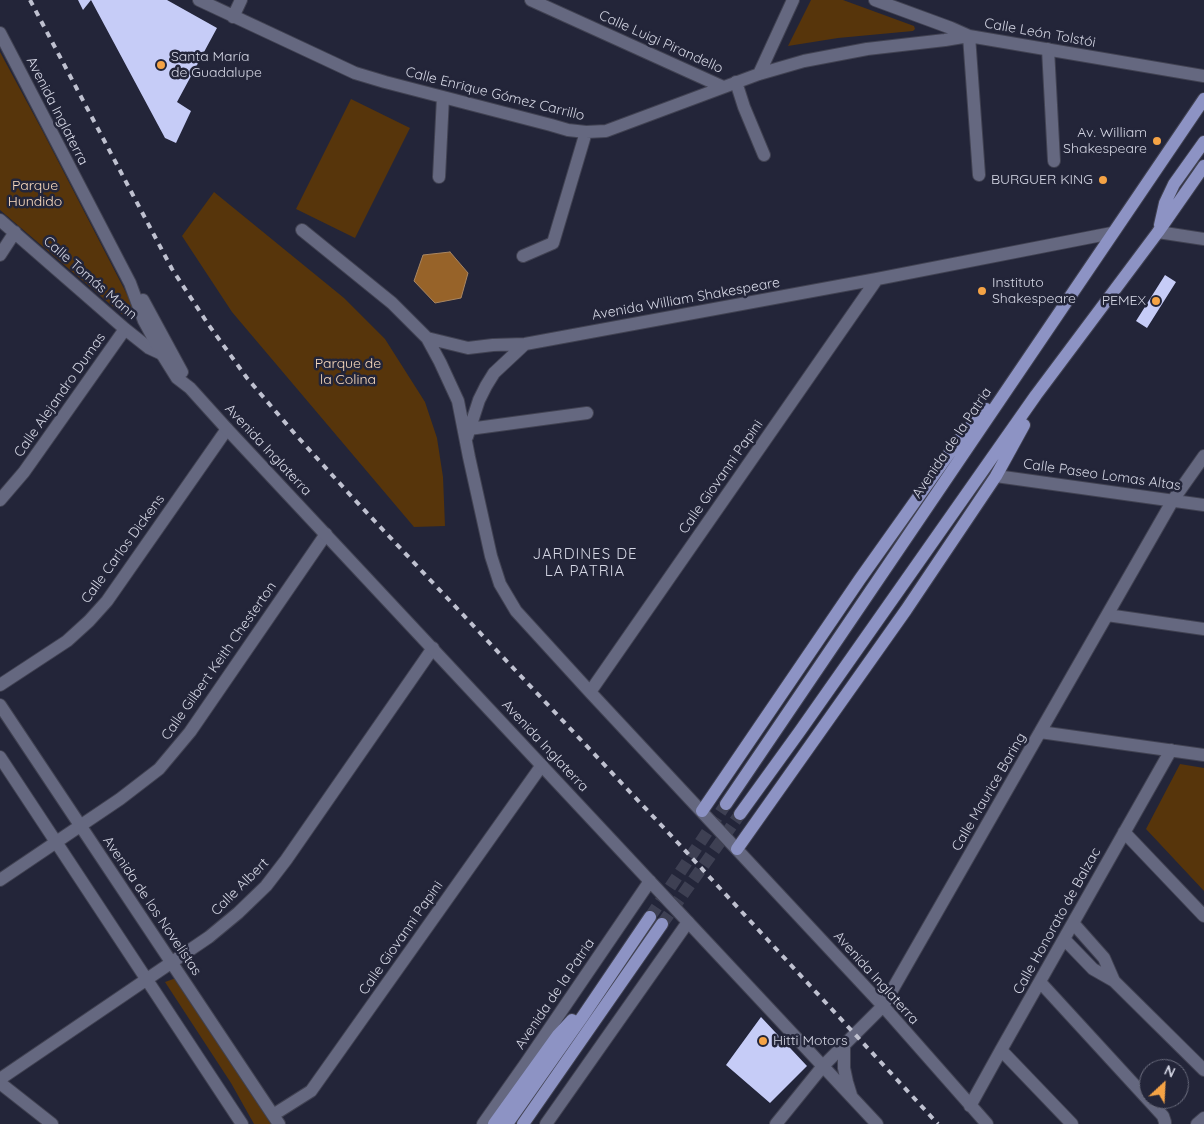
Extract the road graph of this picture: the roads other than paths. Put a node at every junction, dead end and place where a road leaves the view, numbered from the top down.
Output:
1 (199, 0) edge
2 (241, 0) edge
3 (532, 0) edge
4 (793, 0) edge
5 (875, 0) edge
6 (233, 17) junction
7 (0, 33) edge
8 (969, 36) junction
9 (1048, 49) junction
10 (759, 74) junction
11 (1204, 76) edge
12 (736, 82) junction
13 (723, 87) junction
14 (444, 97) junction
15 (1204, 100) edge
16 (586, 132) junction
17 (1204, 142) edge
18 (764, 155) dead end
19 (1054, 161) dead end
20 (1204, 166) edge
21 (980, 176) dead end
22 (439, 177) dead end
23 (0, 220) edge
24 (302, 230) dead end
25 (15, 232) junction
26 (1158, 232) junction
27 (1112, 234) junction
28 (1204, 239) edge
29 (0, 254) edge
30 (523, 256) dead end
31 (877, 279) junction
32 (130, 283) junction
33 (125, 329) junction
34 (427, 338) junction
35 (526, 344) junction
36 (493, 345) junction
37 (162, 354) junction
38 (504, 363) junction
39 (1023, 365) junction
40 (1046, 381) junction
41 (190, 388) junction
42 (587, 413) dead end
43 (227, 428) junction
44 (468, 435) junction
45 (1204, 456) edge
46 (996, 476) junction
47 (0, 500) edge
48 (1173, 500) junction
49 (1204, 505) edge
50 (326, 534) junction
51 (1107, 615) junction
52 (1204, 629) edge
53 (433, 648) junction
54 (0, 685) edge
55 (590, 692) junction
56 (0, 705) edge
57 (1040, 732) junction
58 (1171, 750) junction
59 (1204, 755) edge
60 (0, 757) edge
61 (542, 765) junction
62 (726, 804) tunnel mouth
63 (702, 811) junction
64 (740, 814) tunnel mouth
65 (80, 826) junction
66 (1124, 832) junction
67 (56, 842) junction
68 (737, 849) junction
69 (0, 880) edge
70 (650, 881) junction
71 (1204, 916) edge
72 (650, 917) tunnel mouth
73 (688, 922) junction
74 (1073, 923) junction
75 (662, 924) tunnel mouth
76 (1064, 939) junction
77 (172, 963) junction
78 (147, 979) junction
79 (1114, 981) junction
80 (1040, 982) junction
81 (604, 995) junction
82 (883, 1006) junction
83 (844, 1045) junction
84 (1001, 1050) junction
85 (823, 1066) junction
86 (1204, 1070) edge
87 (0, 1079) edge
88 (0, 1084) edge
89 (852, 1097) junction
90 (970, 1106) junction
91 (1204, 1118) edge
92 (276, 1120) edge
93 (52, 1124) edge
94 (242, 1124) edge
95 (483, 1124) edge
96 (494, 1124) edge
97 (507, 1124) edge
98 (523, 1124) edge
99 (533, 1124) edge
100 (546, 1124) edge
101 (776, 1124) edge
102 (877, 1124) edge
103 (987, 1124) edge
104 (1072, 1124) edge
105 (1165, 1124) edge
106 (1197, 1124) edge

1 - 6 street, Calle Enrique Gómez Carrillo
2 - 6 street
3 - 13 street, Calle Luigi Pirandello
4 - 10 street
5 - 8 street, Calle León Tolstói
6 - 14 street, Calle Enrique Gómez Carrillo
7 - 32 street, Avenida Inglaterra
8 - 9 street, Calle León Tolstói
8 - 10 street, Calle Enrique Gómez Carrillo
8 - 21 street
9 - 11 street, Calle León Tolstói
9 - 19 street
10 - 12 street, Calle Enrique Gómez Carrillo
12 - 13 street, Calle Enrique Gómez Carrillo
12 - 18 street
13 - 16 street, Calle Enrique Gómez Carrillo
14 - 16 street, Calle Enrique Gómez Carrillo
14 - 22 street
15 - 27 main road, Avenida de la Patria
16 - 30 street
17 - 26 main road
20 - 26 main road
23 - 25 street, Calle Tomás Mann
24 - 34 street
25 - 29 street
25 - 33 street, Calle Tomás Mann
26 - 28 street
26 - 40 main road
27 - 31 street, Avenida William Shakespeare
27 - 39 main road, Avenida de la Patria
31 - 35 street, Avenida William Shakespeare
31 - 55 street, Calle Giovanni Papini
32 - 37 street, Avenida Inglaterra
32 - 41 street, Avenida Inglaterra
33 - 37 street, Calle Tomás Mann
33 - 47 street, Calle Alejandro Dumas
34 - 36 street, Avenida William Shakespeare
34 - 44 street, Avenida Inglaterra
35 - 36 street, Avenida William Shakespeare
35 - 38 street, Avenida Inglaterra
36 - 38 street
37 - 41 street, Avenida Inglaterra
38 - 44 street, Avenida Inglaterra
39 - 62 main road, Avenida de la Patria
39 - 63 main road
40 - 46 main road
40 - 64 main road
41 - 43 street, Avenida Inglaterra
42 - 44 street
43 - 50 street, Avenida Inglaterra
43 - 54 street, Calle Carlos Dickens
44 - 55 street, Avenida Inglaterra
45 - 48 street, Calle Maurice Baring
46 - 48 street, Calle Paseo Lomas Altas
46 - 68 main road
48 - 49 street, Calle Paseo Lomas Altas
48 - 51 street, Calle Maurice Baring
50 - 53 street, Avenida Inglaterra
50 - 65 street, Calle Gilbert Keith Chesterton
51 - 52 street
51 - 57 street, Calle Maurice Baring
53 - 61 street, Avenida Inglaterra
53 - 77 street, Calle Albert
55 - 63 street, Avenida Inglaterra
56 - 65 street, Avenida de los Novelistas
57 - 58 street
57 - 82 street, Calle Maurice Baring
58 - 59 street
58 - 66 street, Calle Honorato de Balzac
60 - 67 street
61 - 70 street, Avenida Inglaterra
61 - 92 street, Calle Giovanni Papini
63 - 68 street, Avenida Inglaterra
65 - 67 street, Calle Gilbert Keith Chesterton
65 - 77 street, Avenida de los Novelistas
66 - 71 street
66 - 74 street, Calle Honorato de Balzac
67 - 69 street, Calle Gilbert Keith Chesterton
67 - 78 street
68 - 82 street, Avenida Inglaterra
70 - 73 street, Avenida Inglaterra
70 - 95 street, Avenida de la Patria
72 - 81 main road
73 - 85 street, Avenida Inglaterra
73 - 100 street
74 - 76 street, Calle Honorato de Balzac
74 - 79 street
75 - 81 main road
76 - 79 street
76 - 80 street, Calle Honorato de Balzac
77 - 78 street, Calle Albert
77 - 92 street, Avenida de los Novelistas
78 - 87 street, Calle Albert
78 - 94 street
79 - 86 street
80 - 84 street, Calle Honorato de Balzac
80 - 105 street
81 - 96 main road
81 - 97 main road
81 - 98 main road
81 - 99 main road
82 - 83 street, Calle Maurice Baring
82 - 90 street, Avenida Inglaterra
83 - 85 street, Calle Maurice Baring
83 - 89 street
84 - 90 street, Calle Honorato de Balzac
84 - 104 street
85 - 89 street, Avenida Inglaterra
85 - 101 street, Calle Maurice Baring
88 - 93 street
89 - 102 street, Avenida Inglaterra
90 - 103 street, Avenida Inglaterra
91 - 106 street

